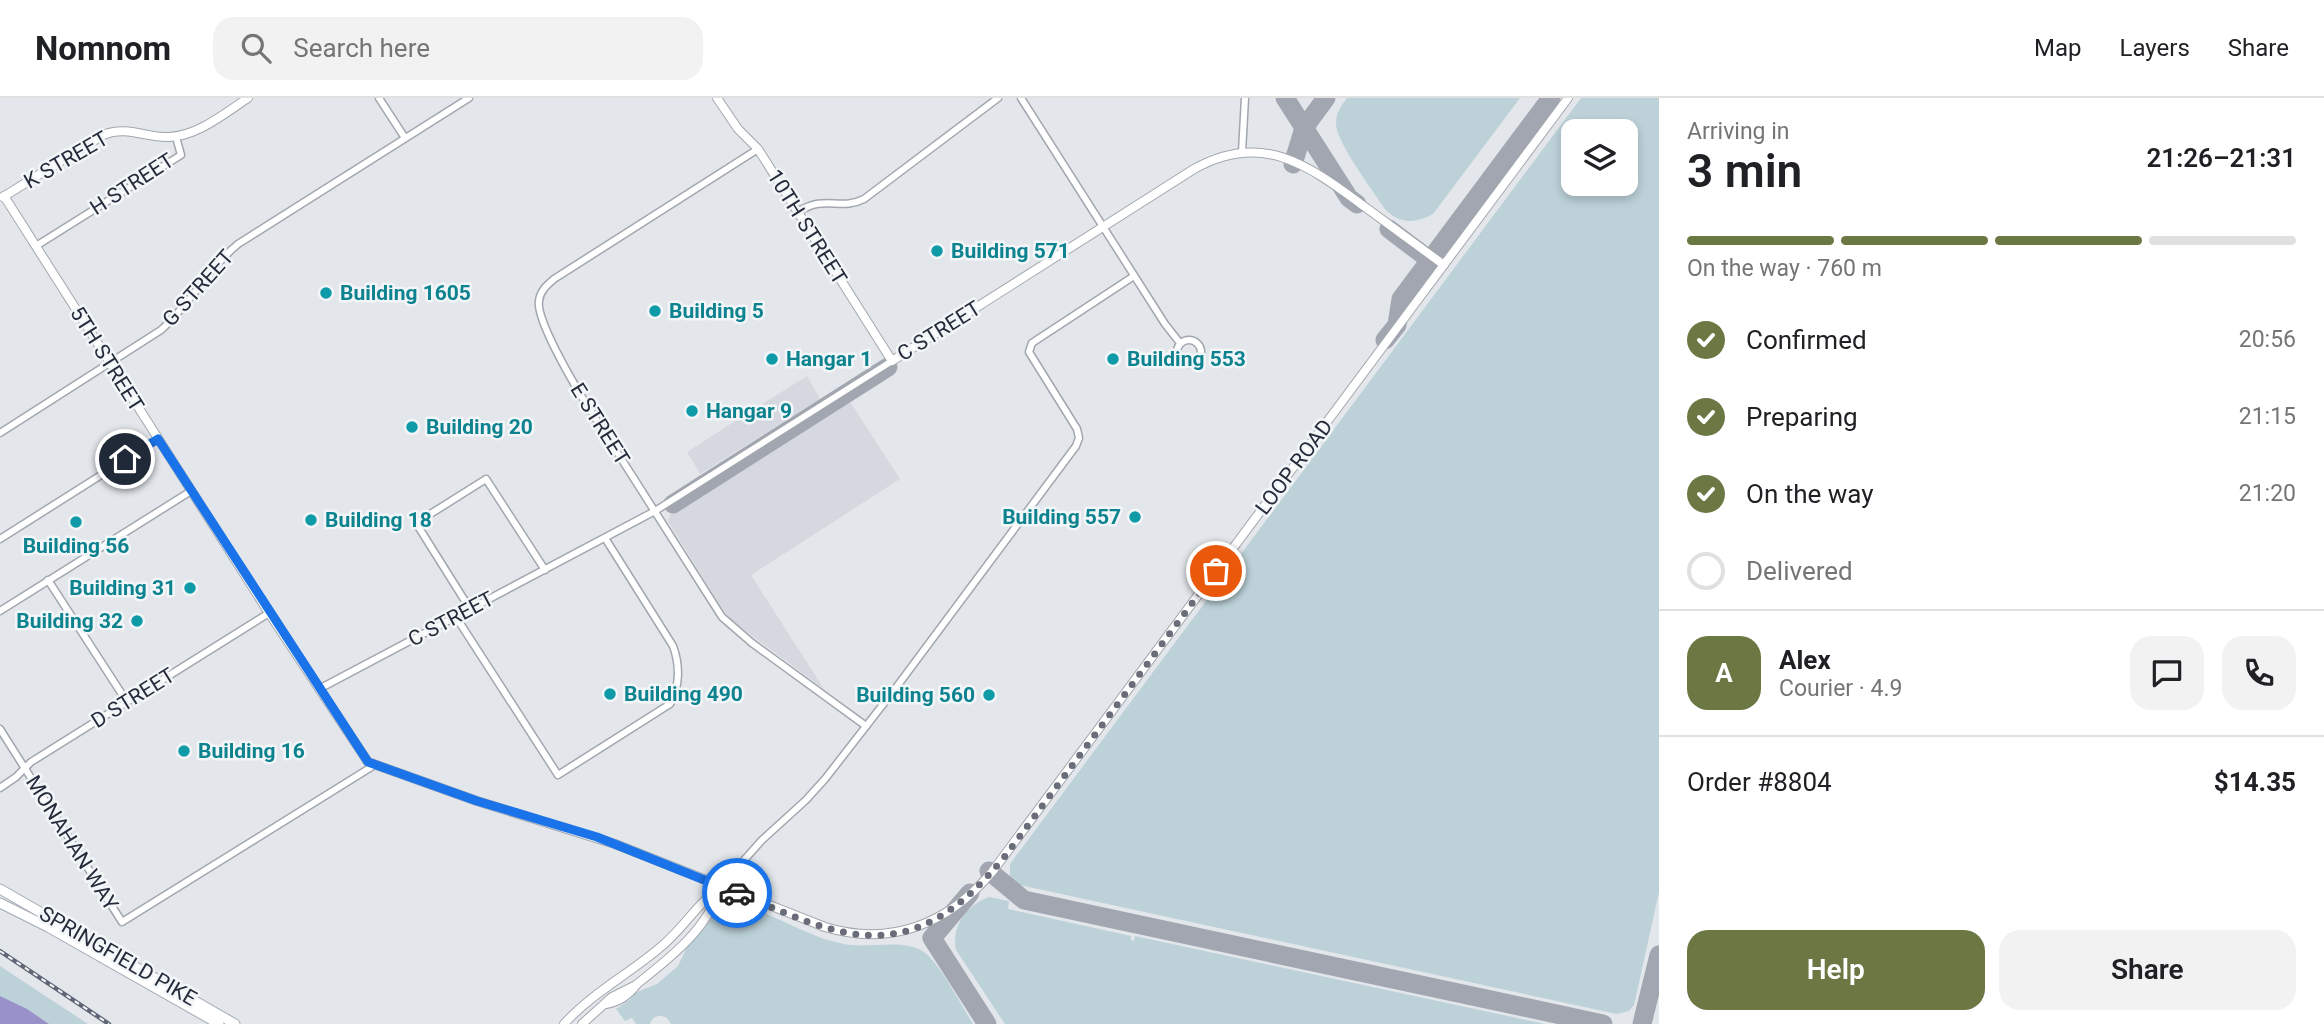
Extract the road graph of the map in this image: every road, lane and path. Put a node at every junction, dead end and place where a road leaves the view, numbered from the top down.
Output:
1 (248, 98) edge
2 (379, 98) edge
3 (469, 98) edge
4 (717, 98) edge
5 (998, 98) edge
6 (1021, 98) edge
7 (1245, 98) edge
8 (1568, 98) edge
9 (176, 137) junction
10 (405, 138) junction
11 (758, 149) junction
12 (1242, 152) junction
13 (2, 198) edge
14 (798, 212) junction
15 (1102, 227) junction
16 (36, 246) junction
17 (1444, 265) junction
18 (1134, 276) junction
19 (1180, 343) junction
20 (892, 360) junction
21 (110, 363) junction
22 (0, 433) edge
23 (158, 439) junction
24 (191, 491) junction
25 (655, 511) junction
26 (605, 538) junction
27 (0, 539) edge
28 (545, 570) junction
29 (48, 580) junction
30 (470, 609) junction
31 (0, 611) edge
32 (269, 613) junction
33 (456, 617) junction
34 (319, 689) junction
35 (127, 702) junction
36 (866, 726) junction
37 (0, 729) edge
38 (373, 766) junction
39 (25, 768) junction
40 (0, 788) edge
41 (720, 887) junction
42 (0, 889) edge
43 (0, 903) edge
44 (219, 1024) edge
45 (236, 1024) edge
46 (564, 1024) edge
47 (582, 1024) edge

1 - 9 street, H STREET
2 - 10 street
3 - 10 street, G STREET
4 - 11 street, 10TH STREET
5 - 14 street
6 - 15 street
7 - 12 street
8 - 17 street, LOOP ROAD
9 - 13 street, K STREET
9 - 16 street, H STREET
10 - 21 street, G STREET
11 - 14 street, 10TH STREET
11 - 25 street, E STREET
12 - 15 street, C STREET
12 - 17 street, C STREET
13 - 16 street, 5TH STREET
14 - 20 street, 10TH STREET
15 - 18 street
15 - 20 street, C STREET
16 - 21 street, 5TH STREET
17 - 41 street, LOOP ROAD
18 - 19 street
18 - 36 street
19 - 19 street
20 - 25 street, C STREET
21 - 22 street, G STREET
21 - 23 street, 5TH STREET
23 - 24 street, 5TH STREET
23 - 27 street
24 - 29 street
24 - 32 street, 5TH STREET
25 - 26 street, C STREET
25 - 36 street, E STREET
26 - 28 street, C STREET
26 - 33 street
28 - 30 street, C STREET
28 - 30 street
29 - 31 street
29 - 35 street
30 - 33 street, C STREET
32 - 34 street, 5TH STREET
32 - 35 street, D STREET
33 - 34 street, C STREET
34 - 38 street, 5TH STREET
35 - 39 street, D STREET
36 - 41 street
37 - 39 street, MONAHAN WAY
38 - 39 street, MONAHAN WAY
38 - 41 street, LOOP ROAD
39 - 40 street, D STREET
41 - 46 street
41 - 47 street
42 - 45 main road, SPRINGFIELD PIKE
43 - 44 main road, SPRINGFIELD PIKE

